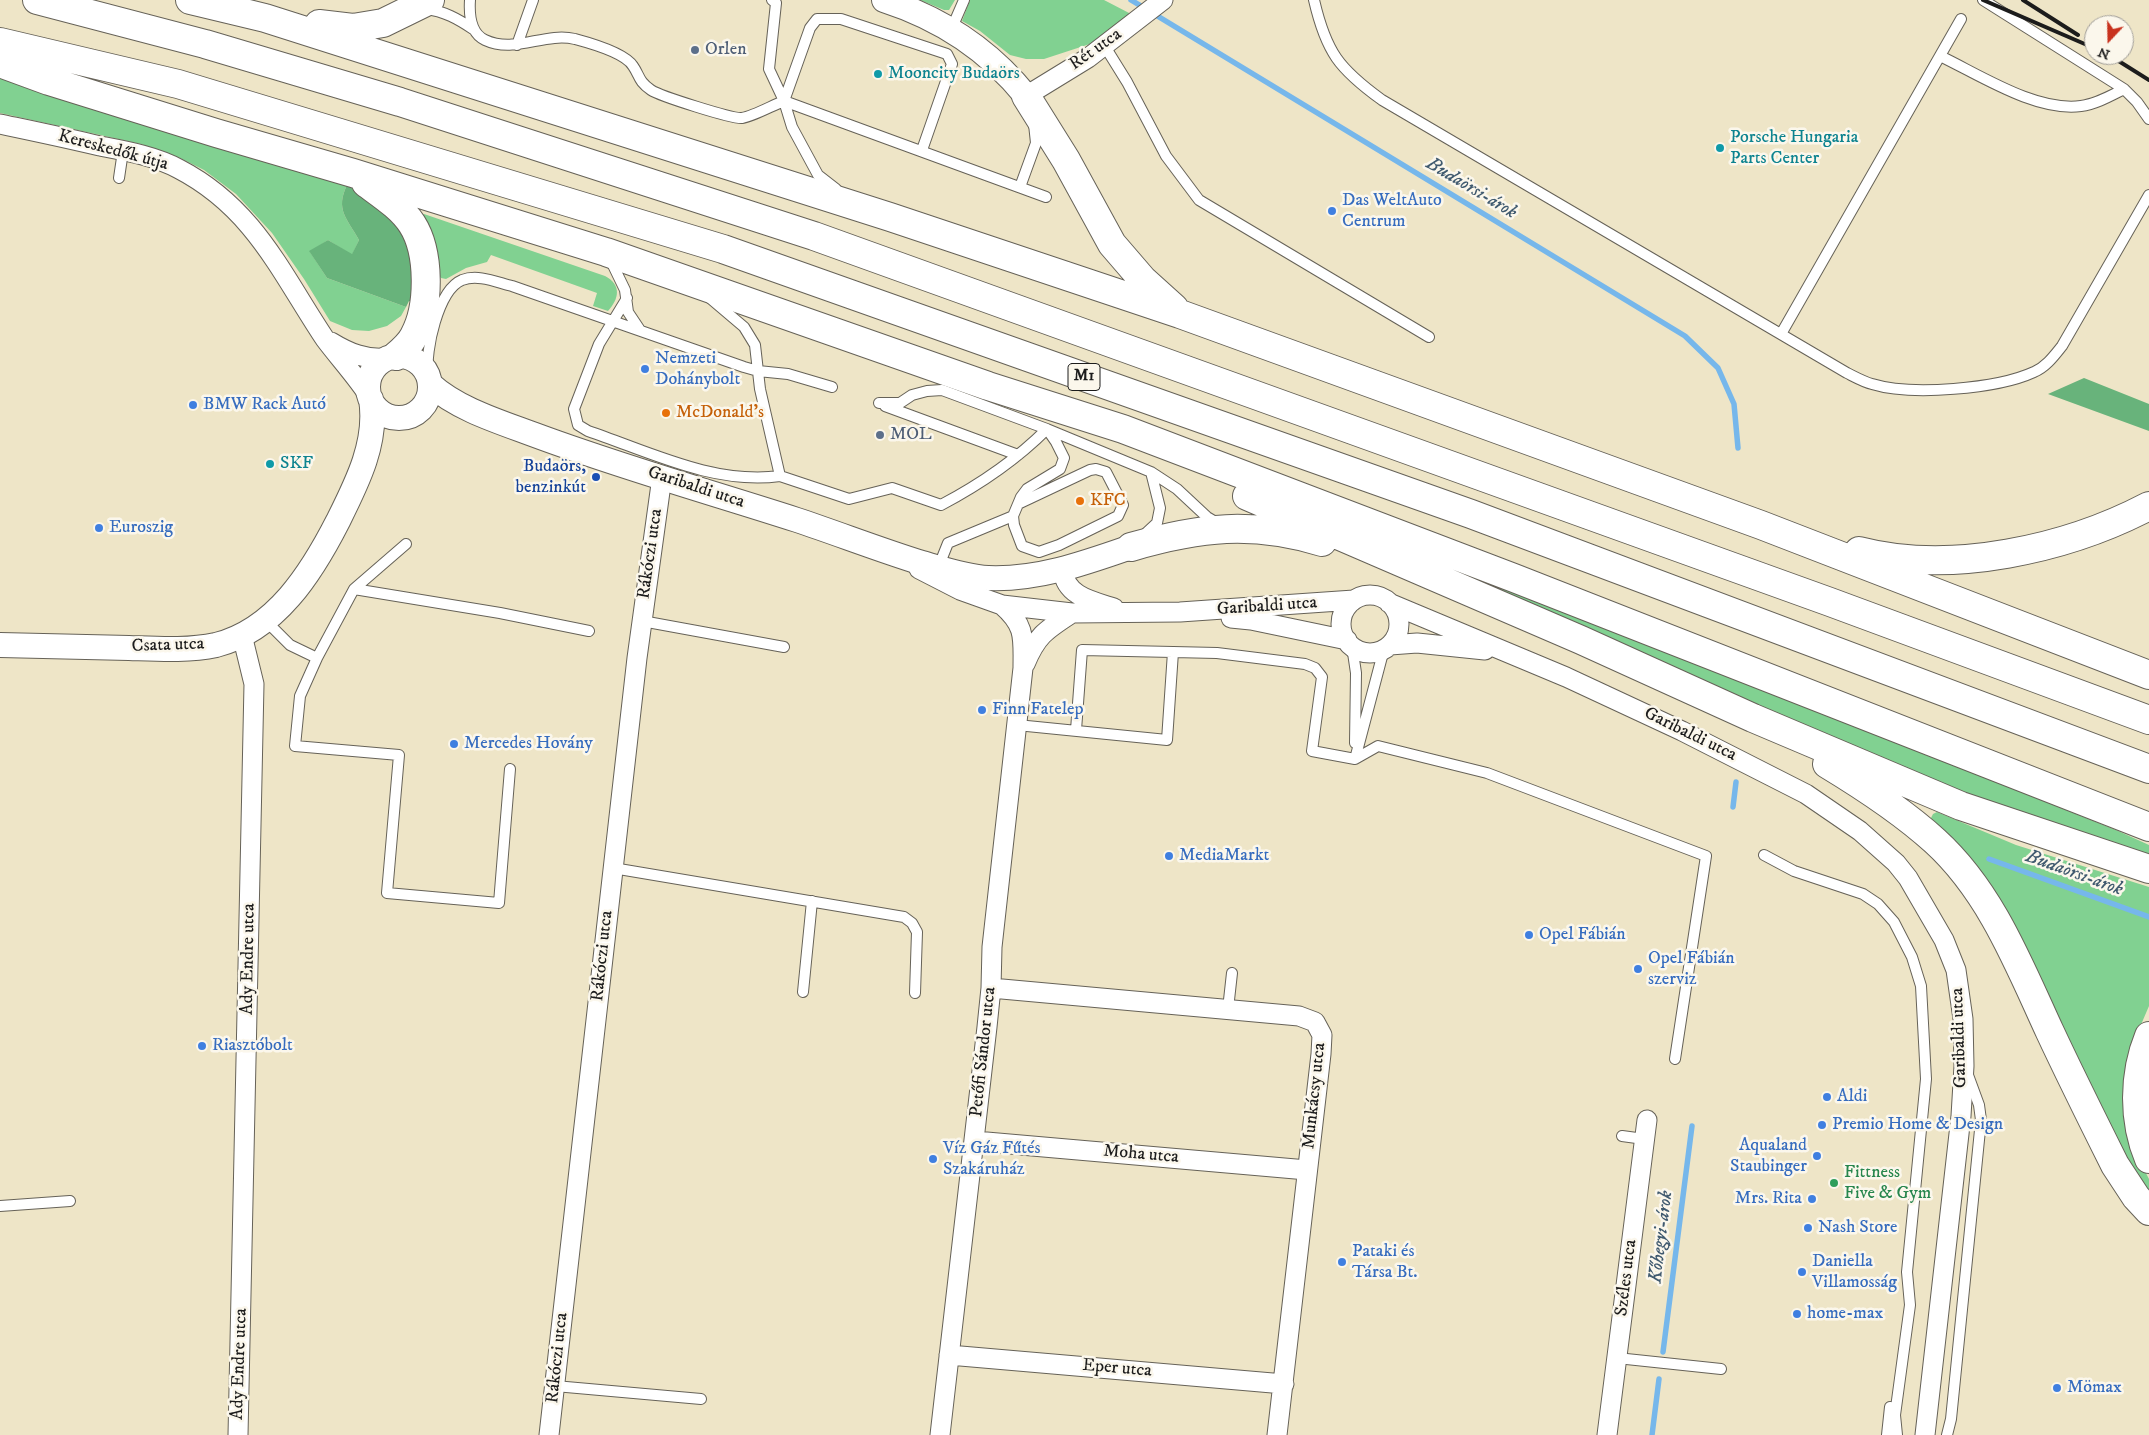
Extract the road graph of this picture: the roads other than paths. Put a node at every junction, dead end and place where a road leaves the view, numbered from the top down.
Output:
1 (37, 0) edge
2 (190, 0) edge
3 (470, 0) edge
4 (533, 0) edge
5 (772, 0) edge
6 (884, 0) edge
7 (964, 0) edge
8 (1314, 0) edge
9 (1983, 0) edge
10 (1163, 1) edge
11 (424, 4) edge
12 (265, 18) junction
13 (1961, 18) dead end
14 (472, 29) junction
15 (951, 30) junction
16 (0, 42) edge
17 (517, 45) junction
18 (1104, 45) junction
19 (1940, 56) junction
20 (0, 63) edge
21 (2124, 89) junction
22 (1026, 96) junction
23 (784, 101) junction
24 (2149, 119) edge
25 (0, 124) edge
26 (922, 150) junction
27 (123, 151) junction
28 (353, 173) junction
29 (119, 178) dead end
30 (1020, 187) junction
31 (2149, 195) edge
32 (1046, 197) dead end
33 (890, 218) junction
34 (606, 252) junction
35 (682, 278) junction
36 (627, 298) junction
37 (1180, 314) junction
38 (612, 322) junction
39 (641, 332) junction
40 (1781, 334) junction
41 (1429, 337) dead end
42 (326, 339) junction
43 (392, 357) junction
44 (758, 371) junction
45 (429, 379) junction
46 (988, 386) junction
47 (832, 387) dead end
48 (371, 399) junction
49 (411, 413) junction
50 (491, 419) junction
51 (1047, 429) junction
52 (1018, 455) junction
53 (363, 466) junction
54 (1151, 472) junction
55 (780, 476) junction
56 (662, 477) junction
57 (1020, 503) junction
58 (2149, 506) edge
59 (1012, 516) junction
60 (1761, 525) junction
61 (1225, 528) junction
62 (406, 544) dead end
63 (1131, 547) junction
64 (902, 556) junction
65 (938, 568) junction
66 (1063, 570) junction
67 (1415, 570) junction
68 (354, 589) junction
69 (1354, 600) junction
70 (1390, 602) junction
71 (1002, 605) junction
72 (1129, 612) junction
73 (1180, 612) junction
74 (1072, 613) junction
75 (265, 620) junction
76 (642, 621) junction
77 (589, 631) dead end
78 (242, 635) junction
79 (1349, 643) junction
80 (0, 645) edge
81 (784, 647) dead end
82 (1387, 647) junction
83 (1173, 652) junction
84 (1504, 652) junction
85 (317, 658) junction
86 (1023, 668) junction
87 (2149, 675) edge
88 (1753, 718) junction
89 (2149, 720) edge
90 (1017, 725) junction
91 (1076, 730) junction
92 (1355, 759) junction
93 (510, 769) dead end
94 (2149, 769) edge
95 (2149, 827) edge
96 (1764, 855) dead end
97 (613, 868) junction
98 (2149, 869) edge
99 (812, 901) junction
100 (1232, 973) dead end
101 (991, 988) junction
102 (803, 992) dead end
103 (915, 992) dead end
104 (1228, 1009) junction
105 (2149, 1036) edge
106 (1675, 1059) dead end
107 (1964, 1066) junction
108 (1647, 1120) dead end
109 (1622, 1136) dead end
110 (1644, 1139) junction
111 (975, 1141) junction
112 (2149, 1159) edge
113 (1307, 1170) junction
114 (70, 1202) dead end
115 (0, 1206) edge
116 (2149, 1211) edge
117 (1907, 1272) junction
118 (949, 1355) junction
119 (1617, 1358) junction
120 (1721, 1369) dead end
121 (1284, 1384) junction
122 (555, 1386) junction
123 (701, 1399) dead end
124 (238, 1435) edge
125 (550, 1435) edge
126 (940, 1435) edge
127 (1277, 1435) edge
128 (1607, 1435) edge
129 (1887, 1435) edge
130 (1897, 1435) edge
131 (1925, 1435) edge
132 (1946, 1435) edge

1 - 89 highway, M1
2 - 12 highway
3 - 14 lane
4 - 17 lane
5 - 23 lane
6 - 15 street
7 - 15 lane
8 - 40 lane
9 - 21 lane
10 - 18 street, Rét utca
11 - 12 highway
11 - 14 lane
12 - 33 highway
13 - 19 lane
14 - 17 lane
15 - 22 street
16 - 94 highway, M1
17 - 23 lane
18 - 22 street, Rét utca
18 - 41 lane
19 - 21 lane
19 - 40 lane
20 - 28 highway
21 - 24 lane
22 - 30 lane
22 - 37 highway
23 - 26 lane
23 - 26 lane
23 - 33 lane
25 - 27 street, Kereskedők útja
26 - 30 lane
27 - 29 lane
27 - 42 street, Kereskedők útja
28 - 34 highway
28 - 43 highway
30 - 32 lane
31 - 40 lane
33 - 37 highway
34 - 35 highway
34 - 36 lane
35 - 44 lane
35 - 46 highway
36 - 38 lane
36 - 39 lane
37 - 60 highway
38 - 39 lane
38 - 45 lane
38 - 55 lane
39 - 44 lane
42 - 43 street
42 - 48 street, Kereskedők útja
43 - 45 street
43 - 48 street
44 - 47 lane
44 - 55 lane
45 - 49 street
45 - 50 street, Garibaldi utca
46 - 67 highway
46 - 95 highway
48 - 49 street
48 - 53 street, Csata utca
49 - 50 street, Garibaldi utca
49 - 53 street, Csata utca
50 - 56 street, Garibaldi utca
51 - 52 lane
51 - 52 lane
51 - 54 lane
51 - 57 lane
52 - 55 lane
53 - 75 street, Csata utca
54 - 61 lane
54 - 63 lane
56 - 64 street, Garibaldi utca
56 - 76 street, Rákóczi utca
57 - 59 lane
57 - 59 lane
58 - 60 highway
59 - 65 lane
60 - 87 highway
61 - 63 highway
61 - 67 highway
62 - 68 lane
63 - 66 street, Garibaldi utca
64 - 65 street, Garibaldi utca
64 - 71 street, Garibaldi utca
65 - 66 street, Garibaldi utca
66 - 72 street, Garibaldi utca
67 - 88 highway
68 - 77 lane
68 - 85 lane
69 - 70 street
69 - 73 street, Garibaldi utca
69 - 79 street
70 - 82 street
70 - 84 street, Garibaldi utca
71 - 74 street, Garibaldi utca
71 - 86 street, Petőfi Sándor utca
72 - 73 street, Garibaldi utca
72 - 74 street, Garibaldi utca
73 - 79 street, Garibaldi utca
74 - 86 street, Petőfi Sándor utca
75 - 78 street, Csata utca
75 - 85 lane
76 - 81 lane
76 - 97 street, Rákóczi utca
78 - 80 street, Csata utca
78 - 124 street, Ady Endre utca
79 - 82 street
79 - 92 lane
82 - 84 street, Garibaldi utca
82 - 92 lane
83 - 91 lane
83 - 91 lane
83 - 92 lane
84 - 107 street, Garibaldi utca
85 - 93 lane
86 - 90 street, Petőfi Sándor utca
88 - 98 highway
88 - 116 highway
90 - 91 lane
90 - 101 street, Petőfi Sándor utca
92 - 106 lane
96 - 117 lane
97 - 99 lane
97 - 122 street, Rákóczi utca
99 - 102 lane
99 - 103 lane
100 - 104 lane
101 - 104 street, Munkácsy utca
101 - 111 street, Petőfi Sándor utca
104 - 113 street, Munkácsy utca
105 - 112 highway
107 - 131 street, Garibaldi utca
107 - 132 lane
108 - 110 street, Széles utca
109 - 110 lane
110 - 119 street, Széles utca
111 - 113 street, Moha utca
111 - 118 street, Petőfi Sándor utca
113 - 121 street, Munkácsy utca
114 - 115 lane
117 - 129 lane
117 - 130 lane
118 - 121 street, Eper utca
118 - 126 street, Petőfi Sándor utca
119 - 120 lane
119 - 128 street, Széles utca
121 - 127 street, Munkácsy utca
122 - 123 lane
122 - 125 street, Rákóczi utca

